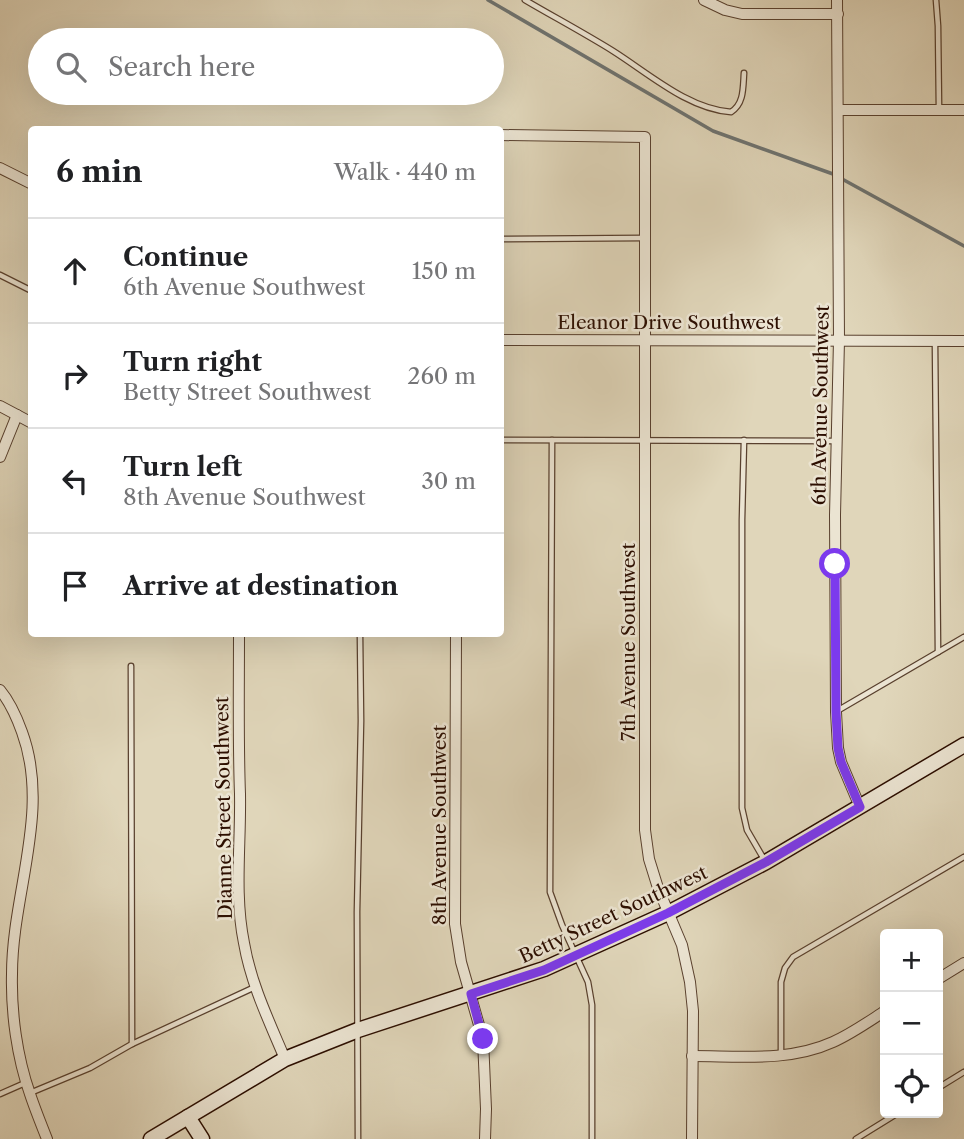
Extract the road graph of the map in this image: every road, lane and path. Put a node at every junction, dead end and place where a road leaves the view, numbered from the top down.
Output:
1 (525, 0) edge
2 (704, 0) edge
3 (837, 0) edge
4 (936, 0) edge
5 (838, 14) junction
6 (744, 74) dead end
7 (839, 110) junction
8 (939, 110) junction
9 (964, 110) edge
10 (504, 135) edge
11 (0, 168) edge
12 (28, 182) edge
13 (645, 238) junction
14 (504, 239) edge
15 (0, 275) edge
16 (28, 289) edge
17 (504, 340) edge
18 (646, 340) junction
19 (839, 340) junction
20 (935, 341) junction
21 (964, 341) edge
22 (0, 406) edge
23 (17, 415) junction
24 (28, 421) edge
25 (504, 440) edge
26 (552, 440) junction
27 (644, 440) junction
28 (744, 440) junction
29 (837, 441) junction
30 (0, 457) edge
31 (239, 637) edge
32 (360, 637) edge
33 (456, 637) edge
34 (964, 637) edge
35 (939, 652) junction
36 (131, 666) dead end
37 (0, 692) edge
38 (836, 712) junction
39 (964, 745) edge
40 (860, 807) junction
41 (964, 857) edge
42 (766, 862) junction
43 (668, 913) junction
44 (576, 956) junction
45 (964, 963) edge
46 (943, 976) edge
47 (255, 987) junction
48 (471, 994) junction
49 (880, 1014) edge
50 (358, 1030) junction
51 (132, 1044) junction
52 (692, 1056) junction
53 (782, 1056) junction
54 (285, 1059) junction
55 (964, 1072) edge
56 (26, 1082) junction
57 (943, 1085) edge
58 (0, 1094) edge
59 (30, 1094) junction
60 (188, 1117) junction
61 (890, 1118) edge
62 (47, 1139) edge
63 (151, 1139) edge
64 (202, 1139) edge
65 (358, 1139) edge
66 (485, 1139) edge
67 (592, 1139) edge
68 (692, 1139) edge
69 (856, 1139) edge

1 - 6 lane
2 - 5 street
3 - 5 street, 6th Avenue Southwest
4 - 8 lane
5 - 7 street, 6th Avenue Southwest
7 - 8 street
7 - 19 street, 6th Avenue Southwest
8 - 9 street
10 - 13 street, 7th Avenue Southwest
11 - 12 street
13 - 14 lane
13 - 18 street, 7th Avenue Southwest
15 - 16 lane
17 - 18 street, Eleanor Drive Southwest
18 - 19 street, Eleanor Drive Southwest
18 - 27 street, 7th Avenue Southwest
19 - 20 street, Eleanor Drive Southwest
19 - 29 street, 6th Avenue Southwest
20 - 21 street, Eleanor Drive Southwest
20 - 35 lane
22 - 23 street
23 - 24 street
23 - 30 street
25 - 26 lane
26 - 27 lane
26 - 44 lane
27 - 28 lane
27 - 43 street, 7th Avenue Southwest
28 - 29 lane
28 - 42 lane
29 - 38 street, 6th Avenue Southwest
31 - 47 street, Dianne Street Southwest
32 - 50 lane
33 - 48 street, 8th Avenue Southwest
34 - 35 lane
35 - 38 lane
36 - 51 lane
37 - 56 street
38 - 40 street, 6th Avenue Southwest
39 - 40 street, Betty Street Southwest
40 - 42 street, Betty Street Southwest
41 - 53 lane
42 - 43 street, Betty Street Southwest
43 - 44 street, Betty Street Southwest
43 - 52 street, 7th Avenue Southwest
44 - 48 street, Betty Street Southwest
44 - 67 lane
45 - 46 street
47 - 51 lane
47 - 54 street, Dianne Street Southwest
48 - 50 street, Betty Street Southwest
48 - 66 street, 8th Avenue Southwest
49 - 53 street
50 - 54 street, Betty Street Southwest
50 - 65 lane
51 - 59 lane
52 - 53 street
52 - 68 street, 7th Avenue Southwest
54 - 60 street, Betty Street Southwest
55 - 57 lane
56 - 58 lane
56 - 59 street
59 - 62 street
60 - 63 street, Betty Street Southwest
60 - 64 street
61 - 69 lane

